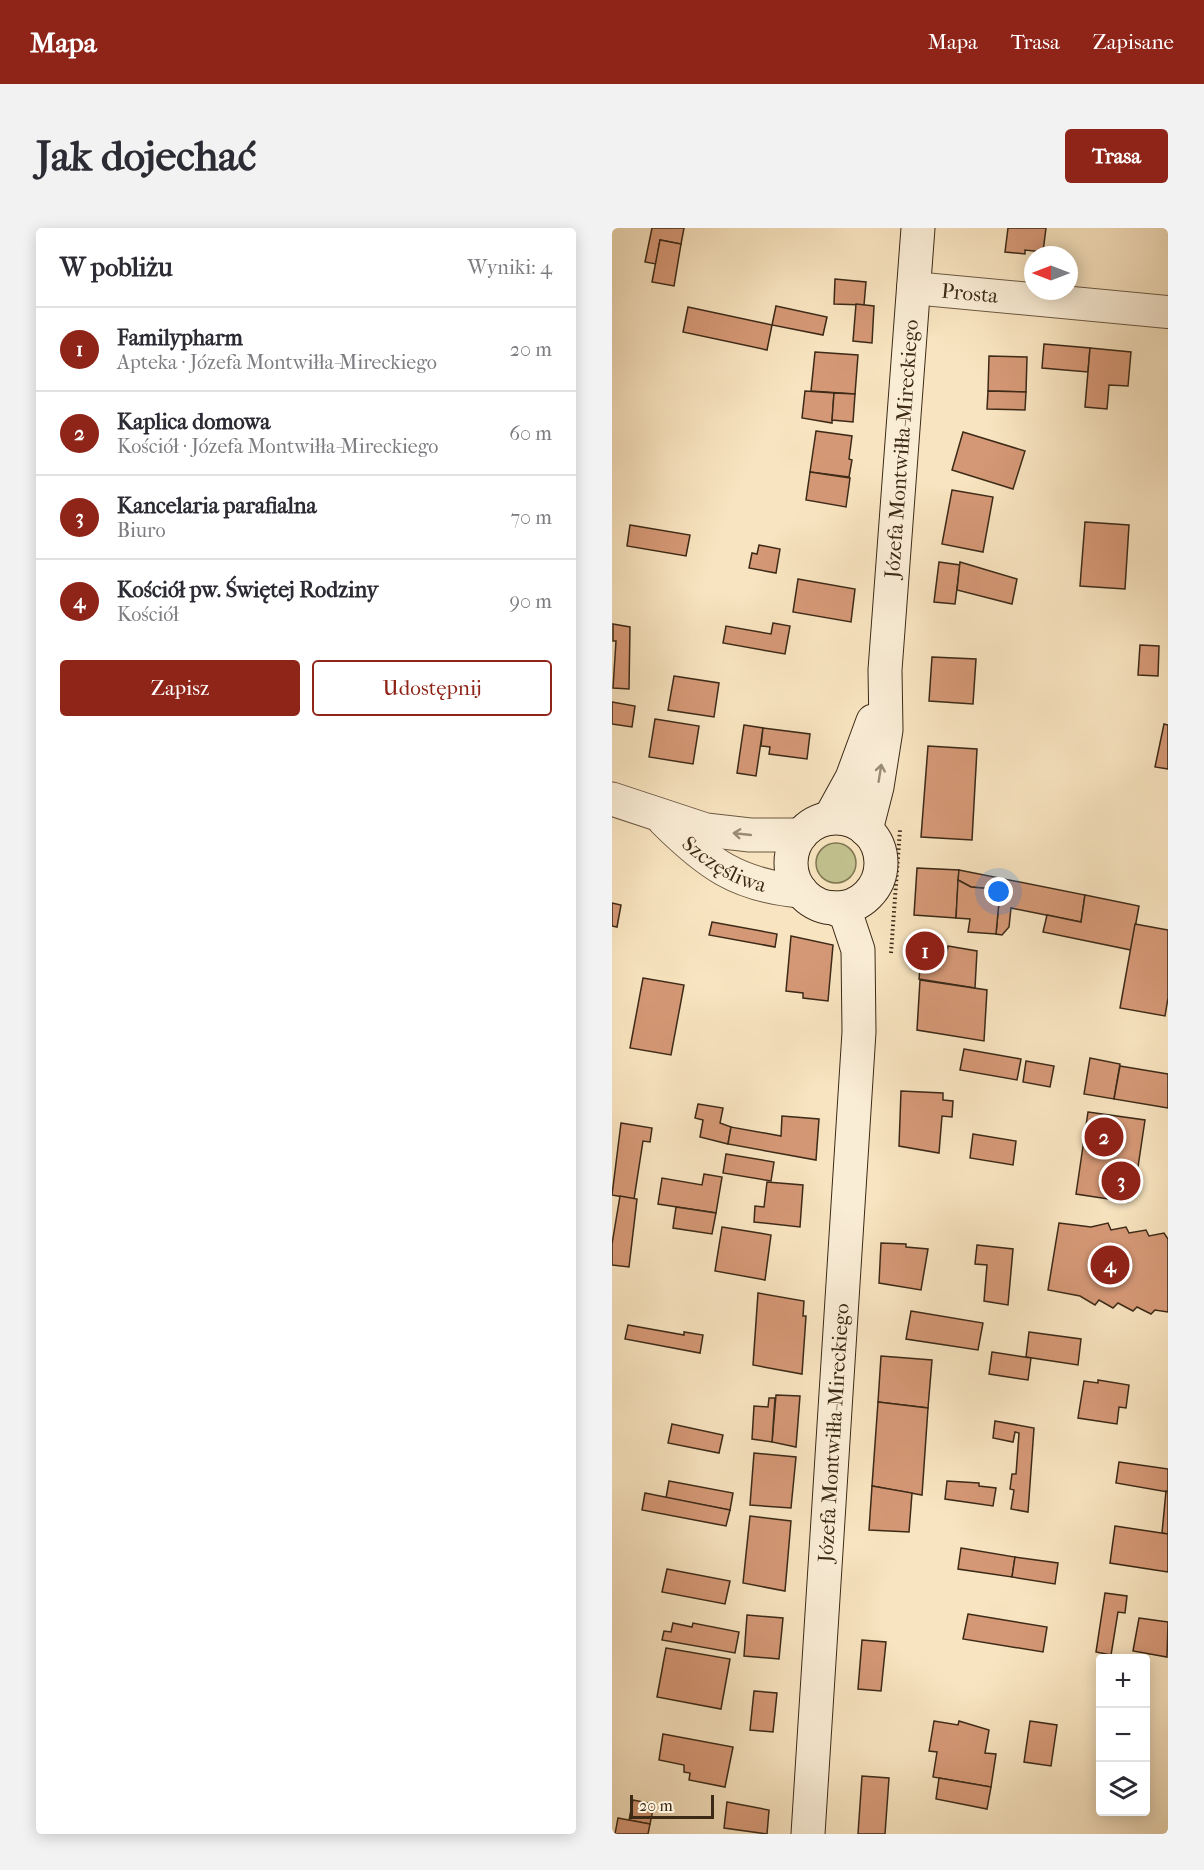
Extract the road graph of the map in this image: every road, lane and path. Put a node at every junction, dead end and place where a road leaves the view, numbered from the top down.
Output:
1 (918, 228) edge
2 (914, 288) junction
3 (1168, 312) edge
4 (885, 670) junction
5 (612, 799) edge
6 (660, 817) junction
7 (830, 818) junction
8 (866, 830) junction
9 (801, 835) junction
10 (801, 891) junction
11 (870, 893) junction
12 (834, 908) junction
13 (859, 1032) junction
14 (808, 1834) edge

1 - 2 main road, Józefa Montwiłła-Mireckiego
2 - 3 street, Prosta
2 - 4 main road, Józefa Montwiłła-Mireckiego
4 - 7 main road, Józefa Montwiłła-Mireckiego
8 -> 4 main road, Józefa Montwiłła-Mireckiego
5 - 6 main road, Szczęśliwa
9 -> 6 main road, Szczęśliwa
6 - 10 main road, Szczęśliwa
7 - 8 main road
7 - 9 main road
8 - 11 main road
9 - 10 main road
10 - 12 main road
11 - 12 main road
11 - 13 main road, Józefa Montwiłła-Mireckiego
12 - 13 main road, Józefa Montwiłła-Mireckiego
13 - 14 main road, Józefa Montwiłła-Mireckiego

